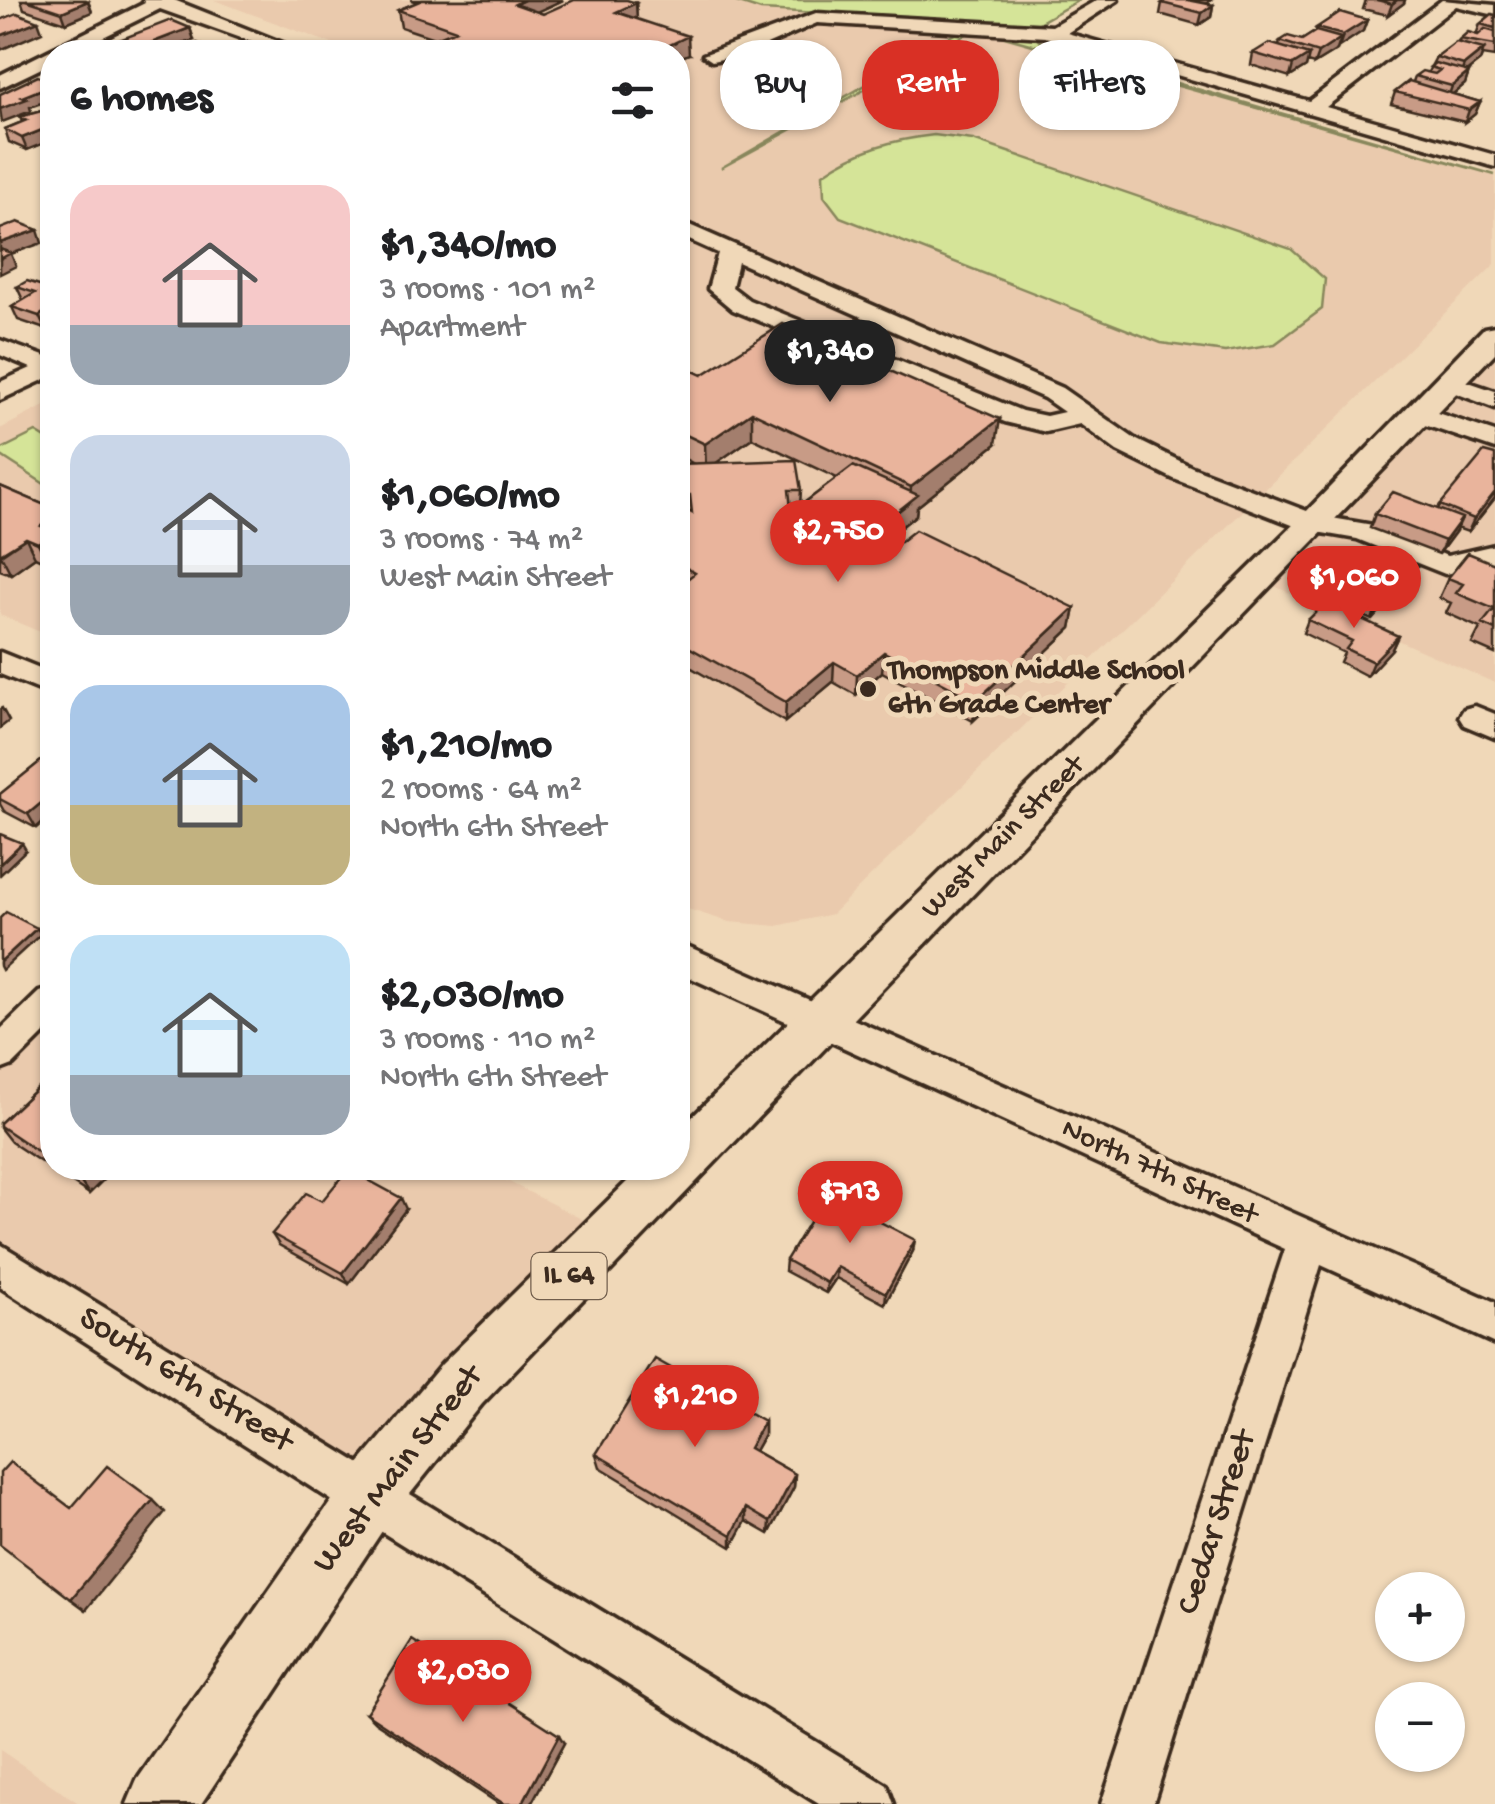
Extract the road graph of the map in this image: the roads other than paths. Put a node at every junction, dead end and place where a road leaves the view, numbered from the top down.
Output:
1 (1109, 0) edge
2 (1453, 0) edge
3 (159, 1) edge
4 (1495, 10) edge
5 (1059, 30) junction
6 (86, 40) edge
7 (264, 40) edge
8 (712, 55) dead end
9 (40, 64) edge
10 (0, 82) edge
11 (1310, 109) junction
12 (1495, 161) edge
13 (690, 233) edge
14 (730, 251) junction
15 (1493, 341) edge
16 (0, 348) edge
17 (40, 363) edge
18 (40, 373) edge
19 (1451, 384) junction
20 (0, 392) edge
21 (1495, 400) edge
22 (1081, 416) junction
23 (1422, 416) junction
24 (1495, 441) edge
25 (1316, 524) junction
26 (1495, 554) edge
27 (0, 662) edge
28 (40, 680) edge
29 (690, 961) edge
30 (40, 1015) edge
31 (824, 1019) junction
32 (0, 1054) edge
33 (690, 1152) edge
34 (662, 1180) edge
35 (1308, 1241) junction
36 (0, 1264) edge
37 (1495, 1323) edge
38 (369, 1498) junction
39 (161, 1804) edge
40 (868, 1804) edge
41 (1127, 1804) edge

1 - 5 street
2 - 4 street
2 - 11 street
3 - 6 street
3 - 7 street
5 - 8 street
5 - 11 street
9 - 10 street
11 - 12 street
13 - 14 street
14 - 22 street
14 - 22 street
15 - 19 main road, West Main Street / IL 64
16 - 17 street
18 - 20 street
19 - 21 street
19 - 23 main road, West Main Street / IL 64
22 - 25 street
23 - 24 street
23 - 25 main road, West Main Street / IL 64
25 - 26 street
25 - 31 main road, West Main Street / IL 64
27 - 28 street
29 - 31 street, North 7th Street
30 - 32 street
31 - 33 main road, West Main Street / IL 64
31 - 35 street, North 7th Street
34 - 38 main road, West Main Street / IL 64
35 - 37 street, North 7th Street
35 - 41 street, Cedar Street
36 - 38 street, South 6th Street
38 - 39 main road, West Main Street / IL 64
38 - 40 street, South 6th Street

